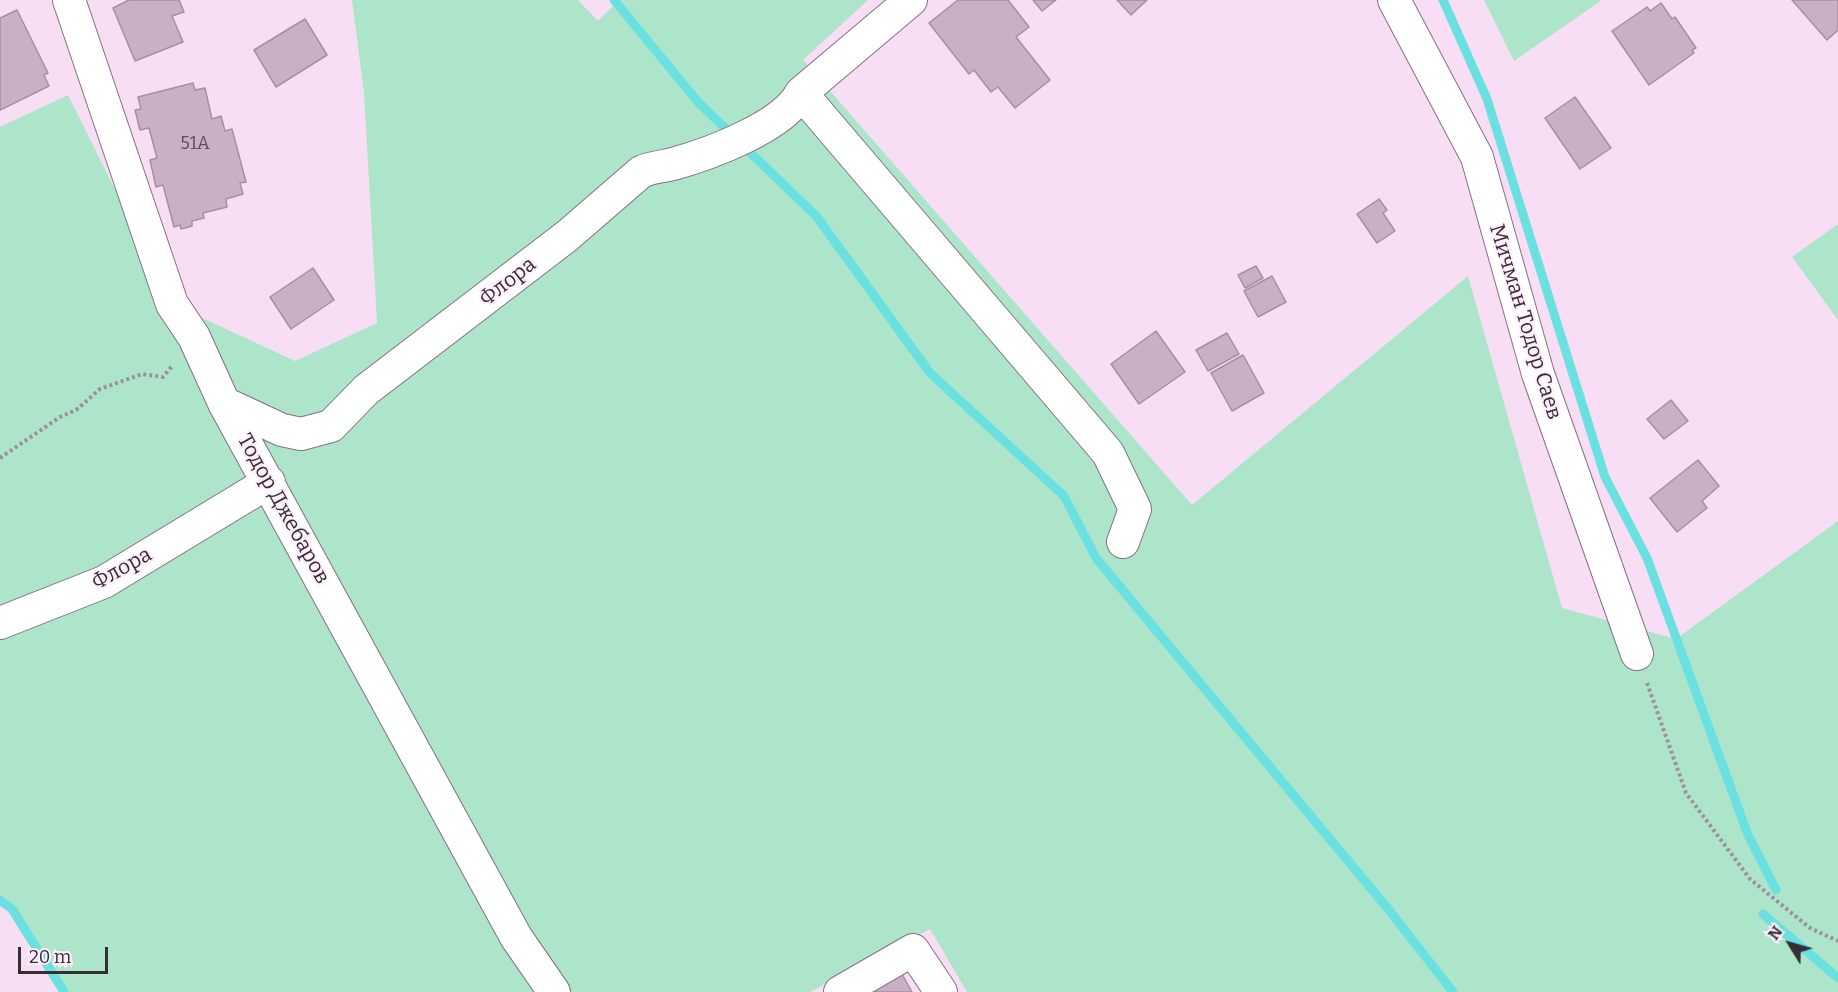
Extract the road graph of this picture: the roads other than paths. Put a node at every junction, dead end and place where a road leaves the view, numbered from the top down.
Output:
1 (69, 0) edge
2 (911, 0) edge
3 (1394, 0) edge
4 (798, 98) junction
5 (224, 402) junction
6 (268, 482) junction
7 (1123, 542) dead end
8 (0, 623) edge
9 (1637, 654) road end
10 (554, 992) edge
11 (840, 992) edge
12 (941, 992) edge

1 - 5 street, Тодор Джебаров
2 - 4 street, Флора
3 - 9 street, Мичман Тодор Саев
4 - 5 street, Флора
4 - 7 street
5 - 6 street, Тодор Джебаров
6 - 8 street, Флора
6 - 10 street, Тодор Джебаров
11 - 12 street

